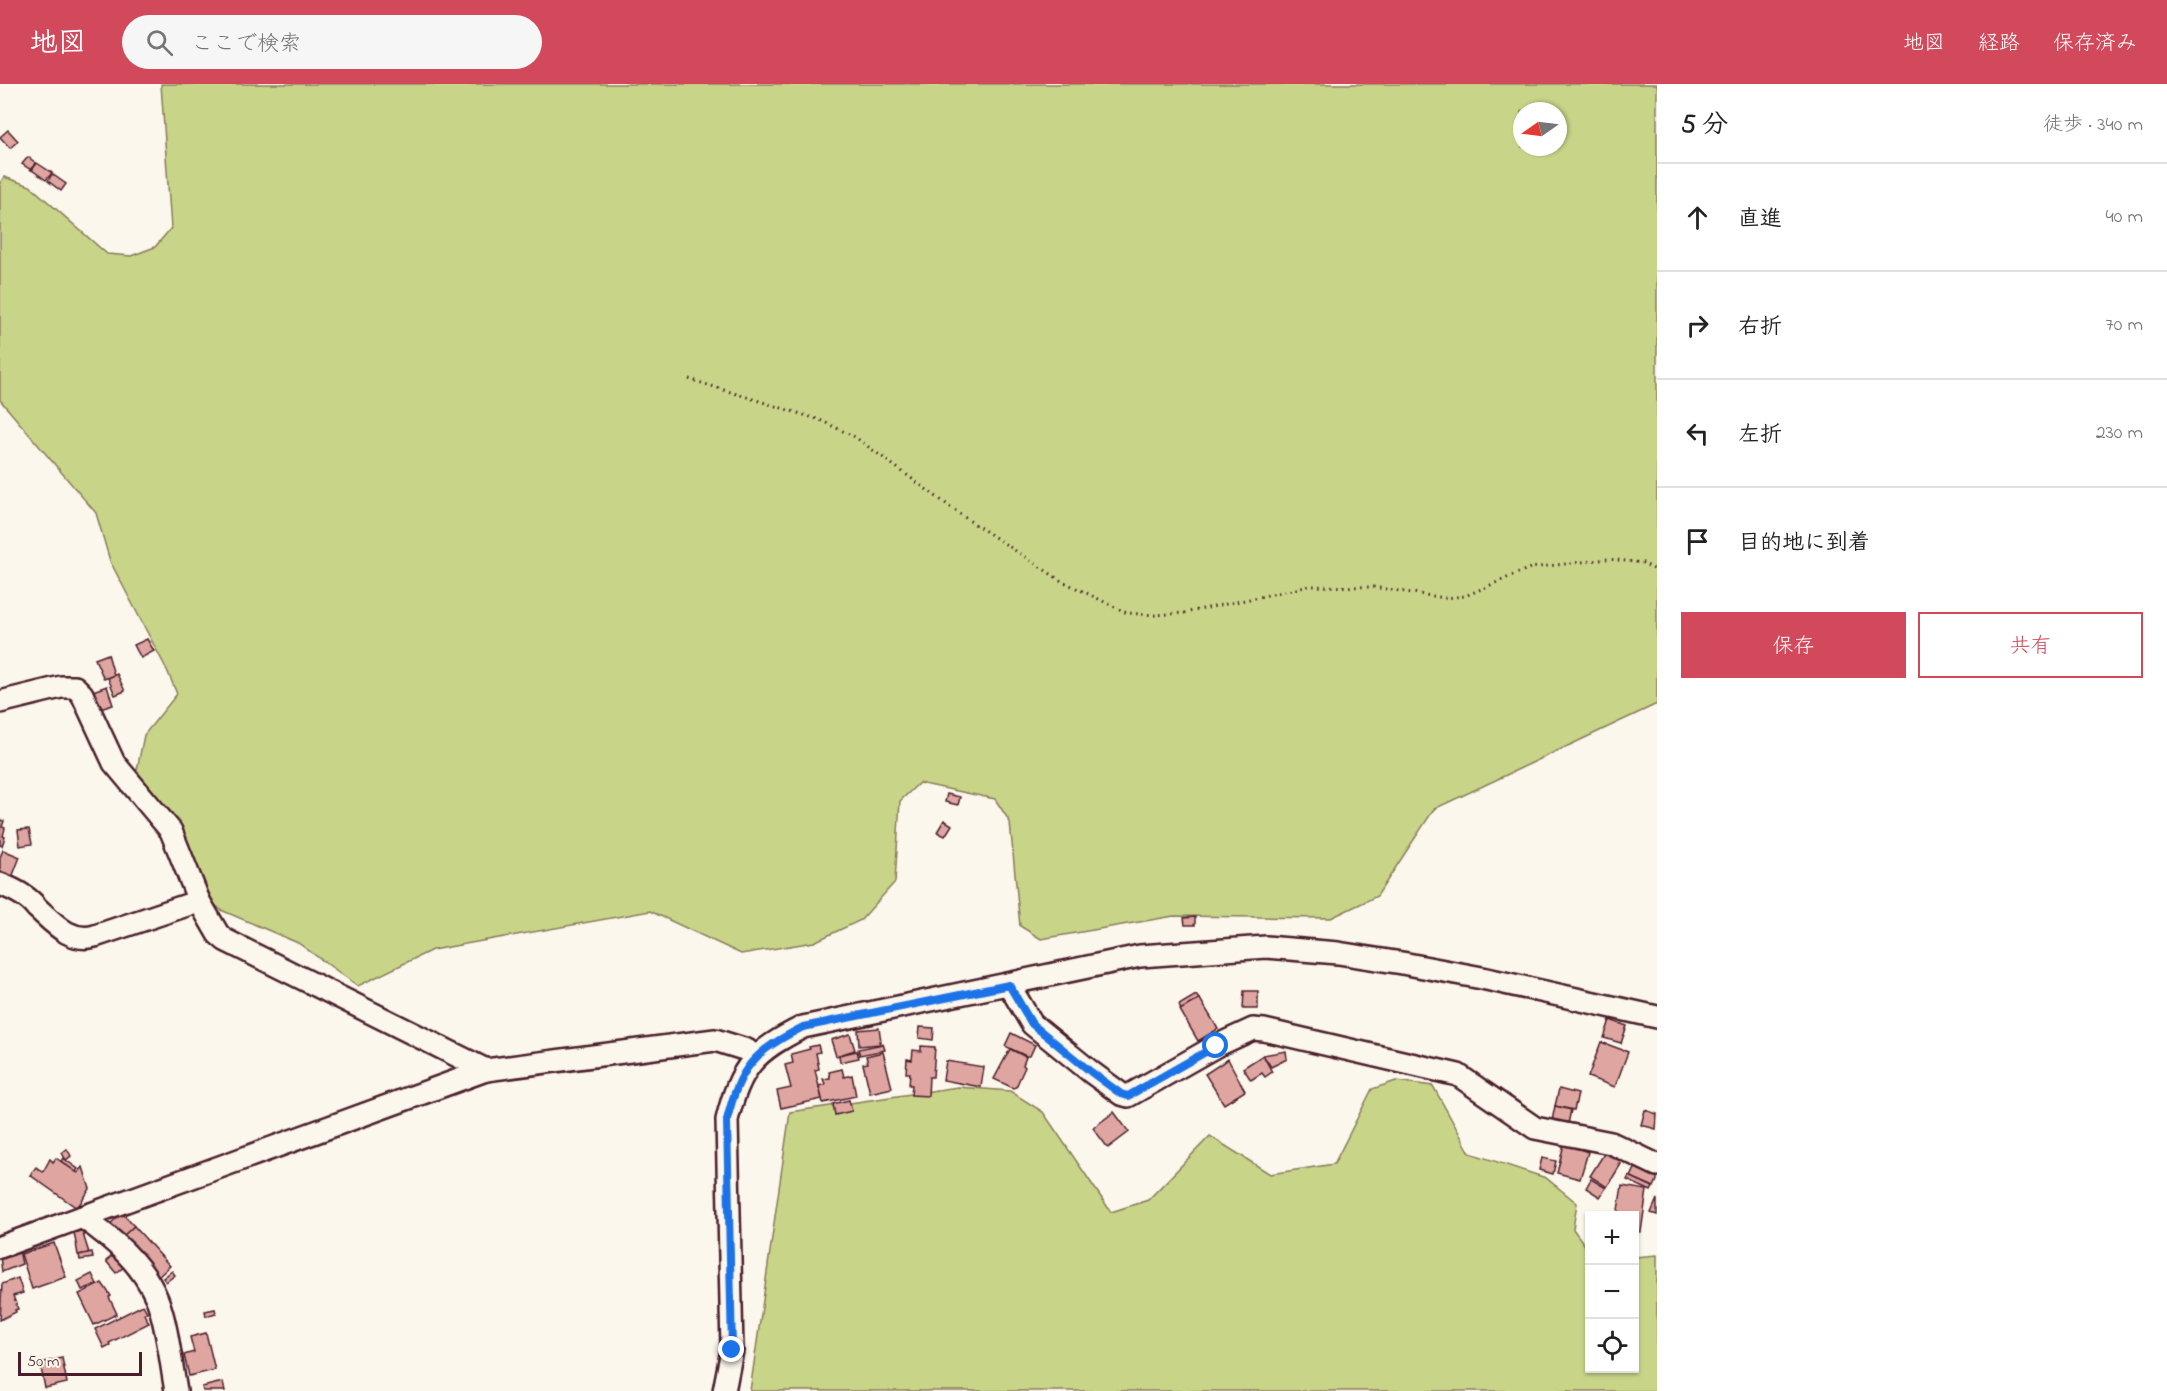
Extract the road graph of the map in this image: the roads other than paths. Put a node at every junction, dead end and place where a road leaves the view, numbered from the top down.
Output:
1 (0, 702) edge
2 (0, 884) edge
3 (198, 901) junction
4 (1009, 985) junction
5 (1657, 1017) edge
6 (753, 1058) junction
7 (486, 1070) junction
8 (1657, 1165) edge
9 (82, 1217) junction
10 (0, 1247) edge
11 (176, 1391) edge
12 (724, 1391) edge

1 - 3 street
2 - 3 street
3 - 7 street
4 - 5 street
4 - 6 street
4 - 8 street
6 - 7 street
6 - 12 street
7 - 9 street
9 - 10 street
9 - 11 street

